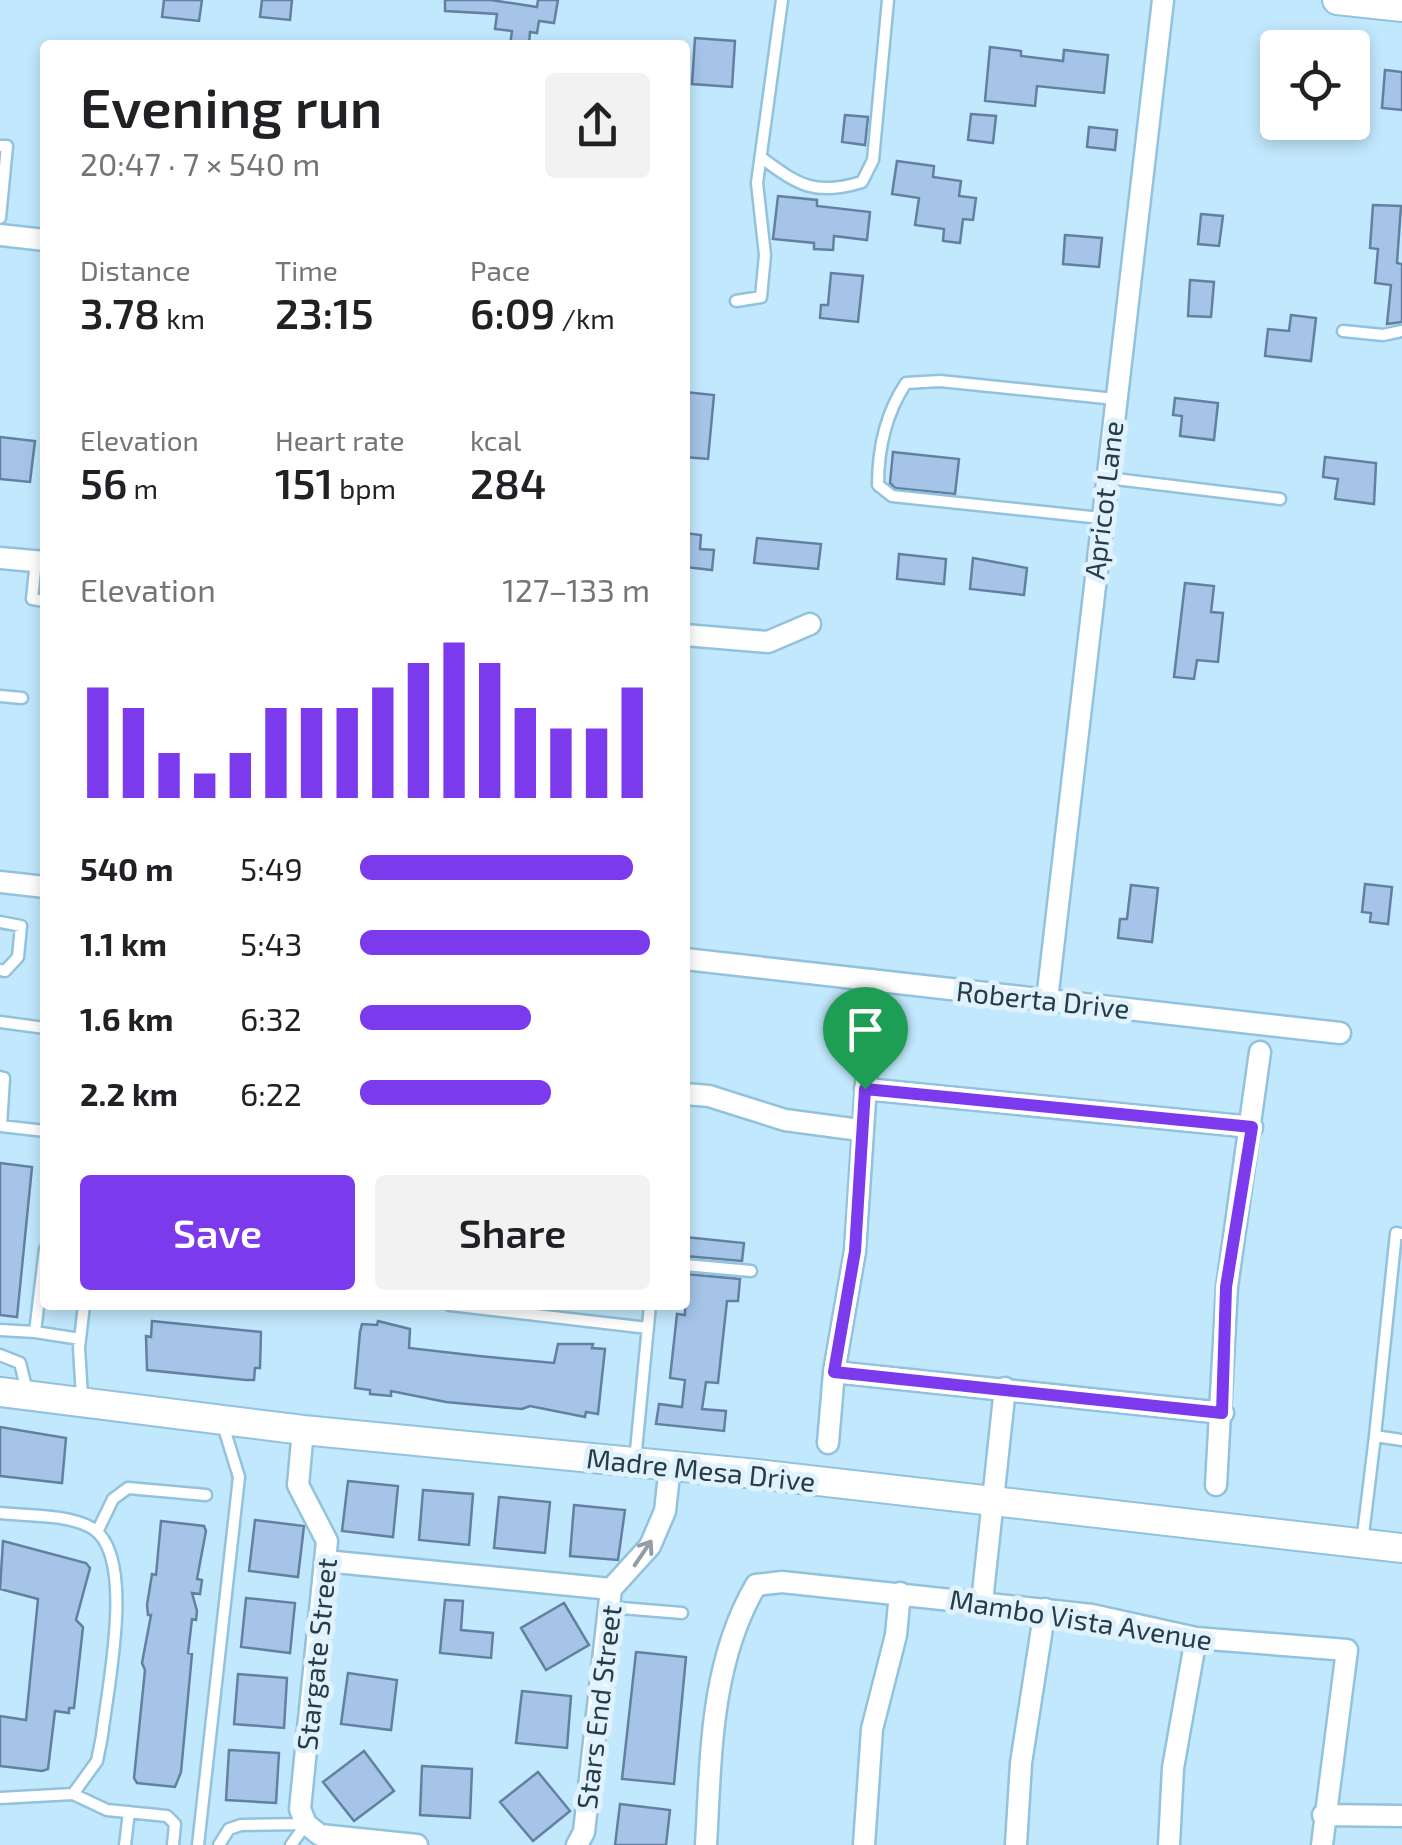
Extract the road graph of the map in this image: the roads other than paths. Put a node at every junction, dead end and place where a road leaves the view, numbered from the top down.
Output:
1 (782, 0) edge
2 (888, 0) edge
3 (1164, 0) edge
4 (1337, 0) edge
5 (1402, 8) edge
6 (4, 146) edge
7 (762, 158) junction
8 (0, 218) edge
9 (0, 235) edge
10 (40, 239) edge
11 (736, 302) dead end
12 (1344, 331) dead end
13 (1402, 331) edge
14 (1115, 399) junction
15 (1106, 478) junction
16 (1280, 498) dead end
17 (1100, 518) junction
18 (0, 558) edge
19 (40, 562) edge
20 (40, 601) edge
21 (810, 624) dead end
22 (690, 634) edge
23 (0, 696) edge
24 (22, 698) dead end
25 (0, 882) edge
26 (40, 886) edge
27 (0, 922) edge
28 (690, 960) edge
29 (0, 970) edge
30 (874, 980) junction
31 (1048, 1000) junction
32 (0, 1022) edge
33 (40, 1027) edge
34 (1340, 1033) dead end
35 (1260, 1052) dead end
36 (0, 1077) edge
37 (865, 1089) junction
38 (690, 1094) edge
39 (1252, 1127) junction
40 (40, 1130) edge
41 (860, 1130) junction
42 (1402, 1234) edge
43 (690, 1265) edge
44 (750, 1271) dead end
45 (40, 1290) edge
46 (83, 1310) edge
47 (495, 1310) edge
48 (650, 1310) edge
49 (648, 1328) junction
50 (0, 1330) edge
51 (35, 1332) junction
52 (80, 1339) junction
53 (0, 1355) edge
54 (834, 1372) junction
55 (1006, 1388) junction
56 (14, 1394) edge
57 (83, 1403) junction
58 (1222, 1413) junction
59 (220, 1420) junction
60 (302, 1430) junction
61 (1375, 1436) junction
62 (1402, 1440) edge
63 (828, 1443) dead end
64 (635, 1462) junction
65 (670, 1466) junction
66 (1216, 1485) dead end
67 (206, 1494) dead end
68 (993, 1499) junction
69 (0, 1513) edge
70 (97, 1532) junction
71 (1362, 1543) junction
72 (1402, 1548) edge
73 (326, 1561) junction
74 (900, 1593) junction
75 (610, 1598) junction
76 (982, 1602) junction
77 (1045, 1608) junction
78 (682, 1614) dead end
79 (1196, 1638) junction
80 (72, 1794) junction
81 (0, 1798) edge
82 (129, 1812) junction
83 (1324, 1815) junction
84 (1402, 1816) edge
85 (306, 1824) junction
86 (125, 1845) edge
87 (173, 1845) edge
88 (198, 1845) edge
89 (220, 1845) edge
90 (291, 1845) edge
91 (416, 1845) edge
92 (577, 1845) edge
93 (706, 1845) edge
94 (864, 1845) edge
95 (1016, 1845) edge
96 (1170, 1845) edge
97 (1322, 1845) edge

1 - 7 lane
2 - 7 lane
3 - 14 street, Apricot Lane
4 - 5 street
6 - 8 lane
7 - 11 lane
9 - 10 street
12 - 13 lane
14 - 15 street, Apricot Lane
14 - 17 lane
15 - 16 lane
15 - 17 street, Apricot Lane
17 - 31 street, Apricot Lane
18 - 19 street
19 - 20 lane
21 - 22 street
23 - 24 lane
25 - 26 street
27 - 29 lane
28 - 30 street, Roberta Drive
30 - 31 street, Roberta Drive
30 - 37 street
31 - 34 street, Roberta Drive
32 - 33 lane
35 - 39 street
36 - 40 lane
37 - 39 street
37 - 41 street
38 - 41 street
39 - 58 street
41 - 54 street
42 - 61 lane
43 - 44 lane
45 - 51 lane
46 - 52 lane
47 - 49 lane
48 - 49 lane
49 - 64 lane
50 - 51 lane
51 - 52 lane
52 - 57 lane
53 - 56 lane
54 - 55 street
54 - 63 street
55 - 58 street
55 - 68 street
56 - 57 street, Madre Mesa Drive
57 - 59 street, Madre Mesa Drive
58 - 66 street
59 - 60 street, Madre Mesa Drive
59 - 88 lane
60 - 64 street, Madre Mesa Drive
60 - 73 street, Stargate Street
61 - 62 lane
61 - 71 lane
64 - 65 street, Madre Mesa Drive
65 - 68 street, Madre Mesa Drive
75 -> 65 street, Stars End Street
67 - 70 lane
68 - 71 street, Madre Mesa Drive
68 - 76 street
69 - 70 lane
70 - 80 lane
71 - 72 street, Madre Mesa Drive
73 - 75 street
73 - 85 street, Stargate Street
74 - 76 street, Mambo Vista Avenue
74 - 93 street, Mambo Vista Avenue
74 - 94 street
75 - 78 lane
75 - 92 street, Stars End Street
76 - 77 street, Mambo Vista Avenue
77 - 79 street, Mambo Vista Avenue
77 - 95 street
79 - 83 street, Mambo Vista Avenue
79 - 96 street
80 - 81 lane
80 - 82 lane
82 - 86 lane
82 - 87 lane
83 - 84 street
83 - 97 street
85 - 89 lane
85 - 90 lane
85 - 91 street

